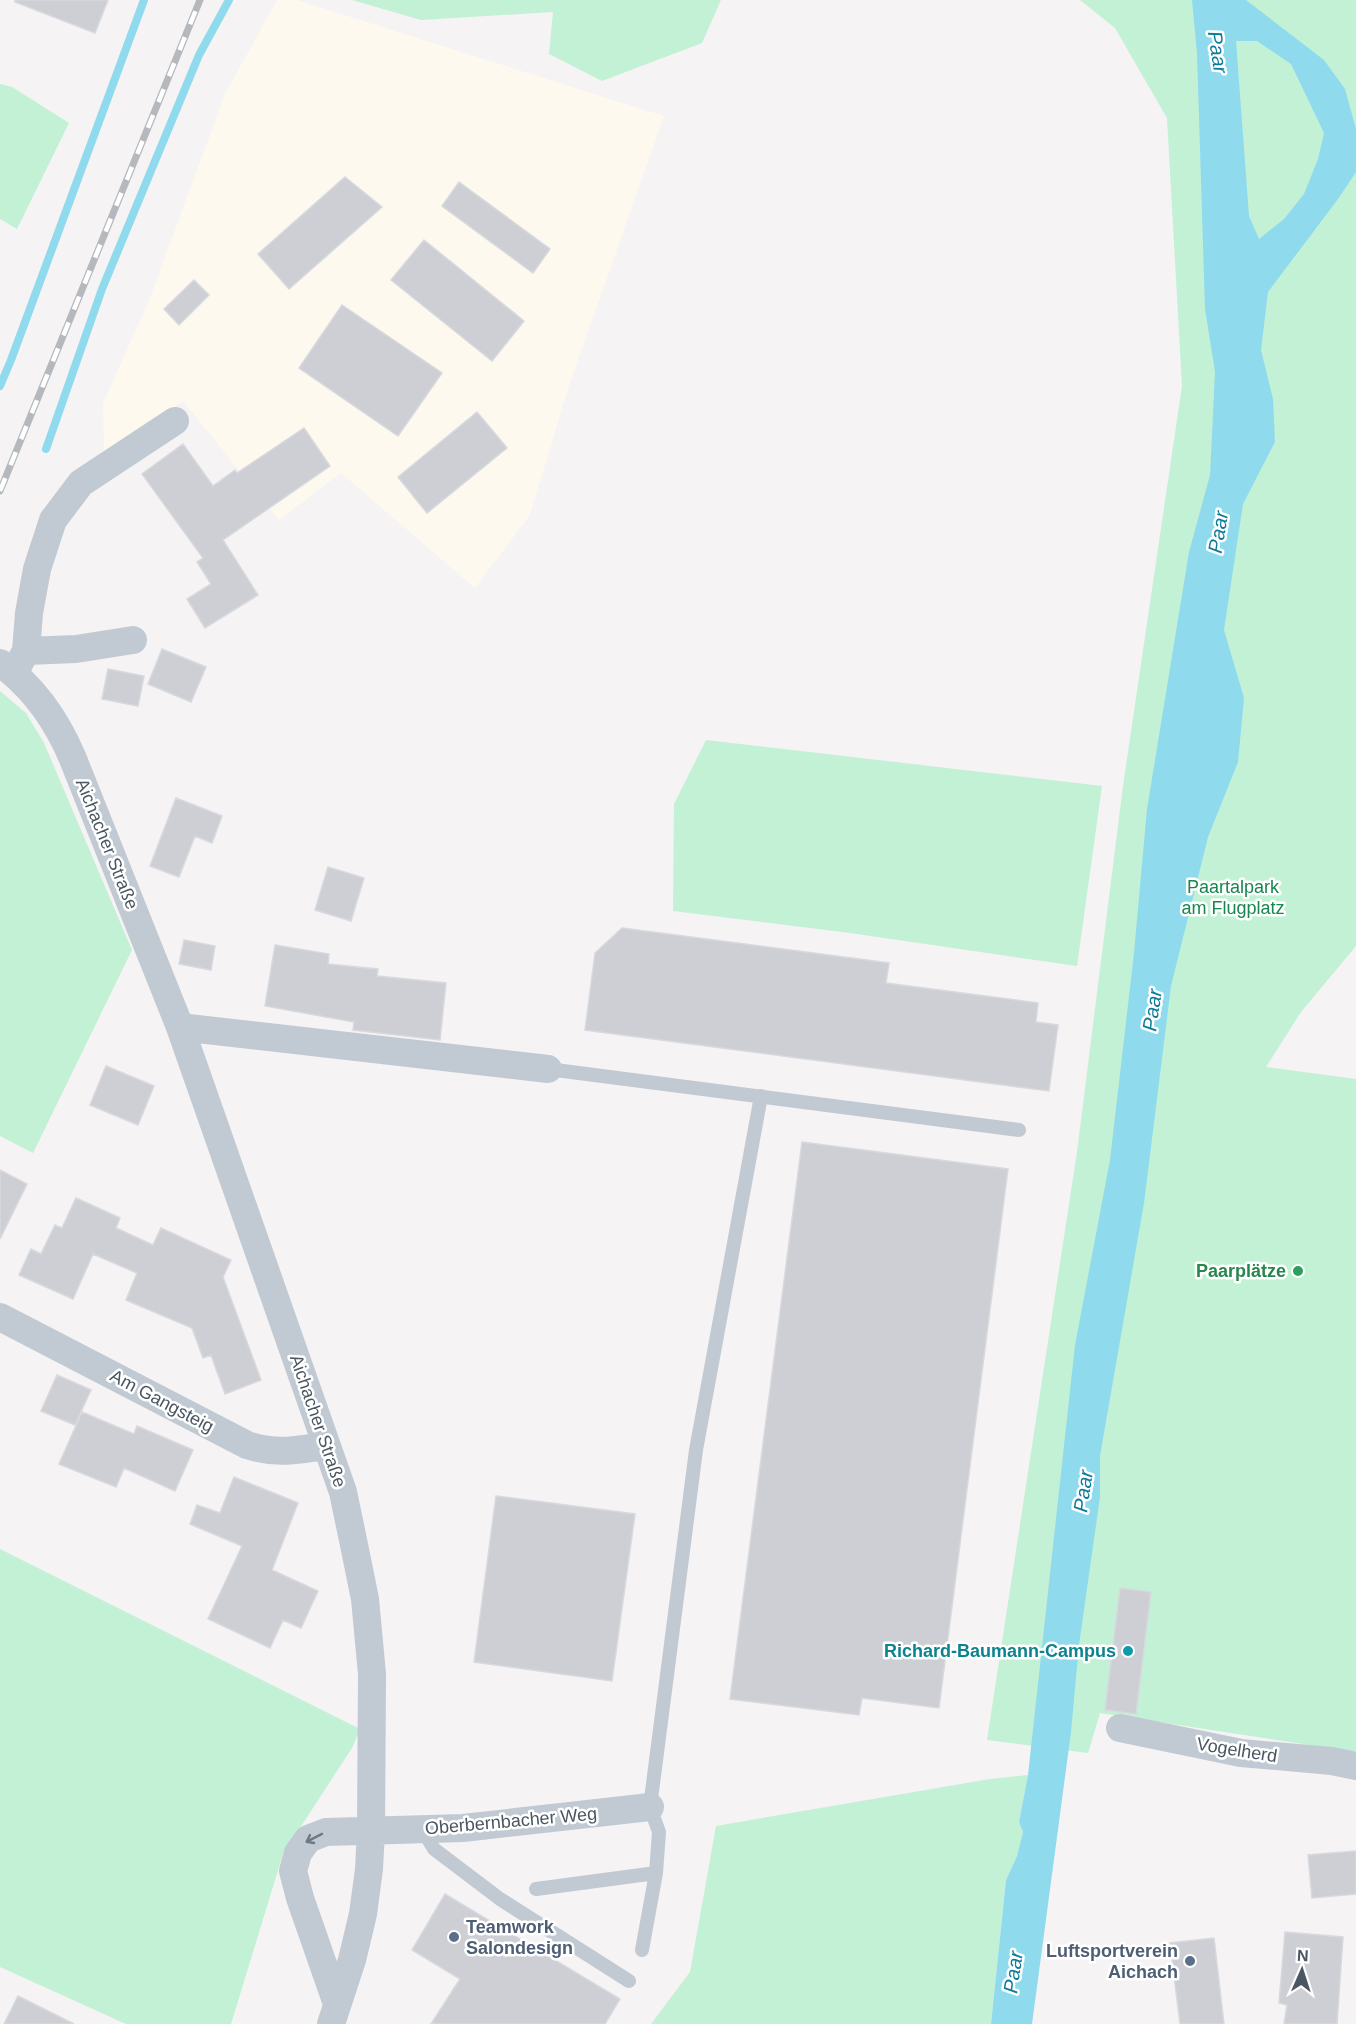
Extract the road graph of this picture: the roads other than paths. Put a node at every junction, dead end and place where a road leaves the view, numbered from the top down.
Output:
1 (175, 421) dead end
2 (133, 640) dead end
3 (13, 662) edge
4 (180, 1027) junction
5 (548, 1069) joint
6 (761, 1095) junction
7 (1019, 1130) dead end
8 (2, 1322) edge
9 (326, 1446) junction
10 (1120, 1728) dead end
11 (1356, 1766) edge
12 (650, 1807) junction
13 (422, 1829) junction
14 (371, 1831) junction
15 (656, 1873) junction
16 (536, 1889) dead end
17 (642, 1950) dead end
18 (629, 1981) dead end
19 (334, 2014) edge

1 - 3 street
2 - 3 street
3 - 4 street, Aichacher Straße
4 - 5 street
4 - 9 street, Aichacher Straße
5 - 6 lane
6 - 7 lane
6 - 12 lane
8 - 9 street, Am Gangsteig
9 - 14 street, Aichacher Straße
10 - 11 street, Vogelherd
12 - 13 street, Oberbernbacher Weg
12 - 15 lane
13 - 14 street, Oberbernbacher Weg
13 - 18 lane
14 - 19 street, Oberbernbacher Weg
14 -> 19 street, Oberbernbacher Weg
15 - 16 lane
15 - 17 lane

